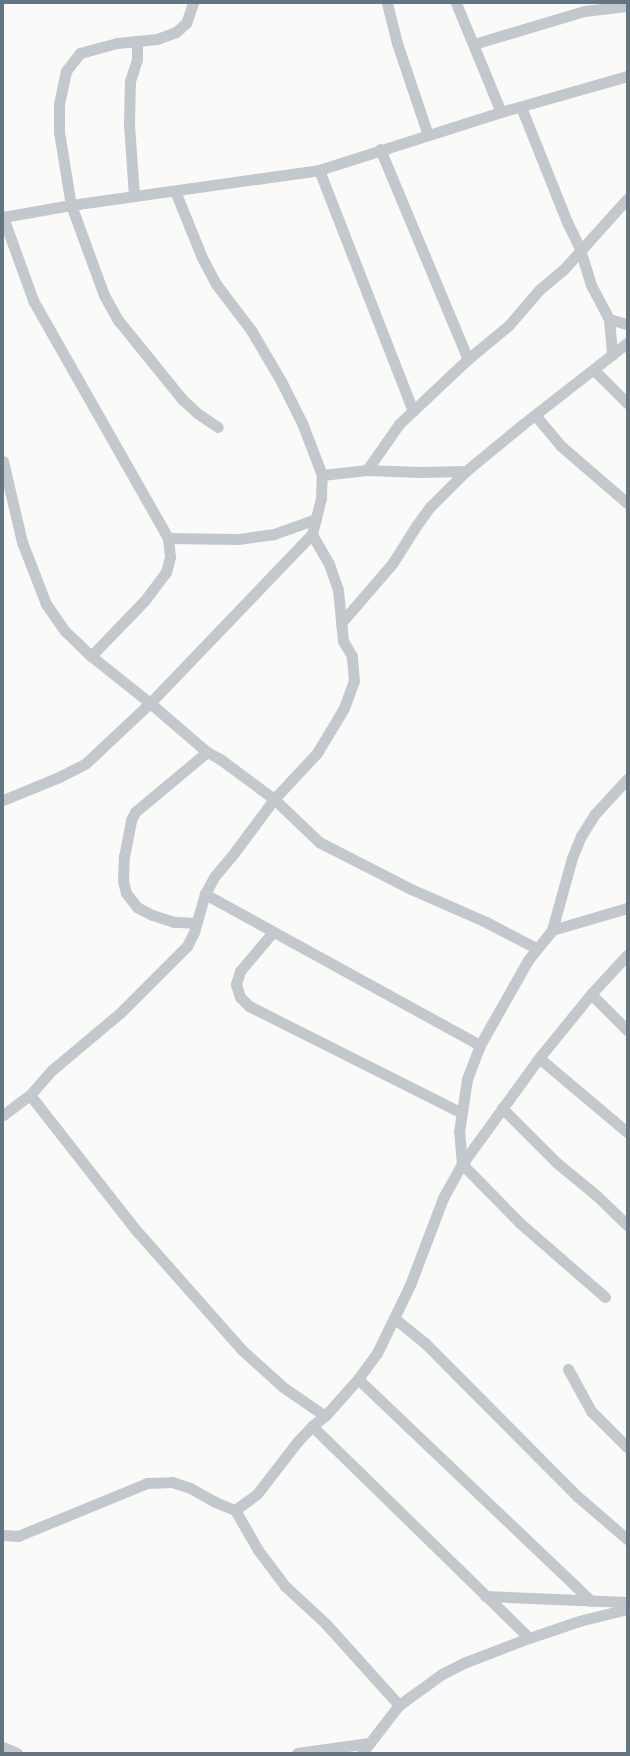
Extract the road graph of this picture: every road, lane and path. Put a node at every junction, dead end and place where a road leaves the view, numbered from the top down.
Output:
1 (194, 3) edge
2 (387, 3) edge
3 (456, 3) edge
4 (627, 6) edge
5 (137, 41) junction
6 (474, 44) junction
7 (627, 76) edge
8 (521, 106) junction
9 (501, 112) junction
10 (428, 135) junction
11 (380, 149) junction
12 (319, 170) junction
13 (175, 191) junction
14 (134, 196) junction
15 (627, 199) edge
16 (71, 205) junction
17 (580, 249) junction
18 (609, 319) junction
19 (627, 324) edge
20 (627, 343) edge
21 (612, 355) junction
22 (468, 359) junction
23 (594, 370) junction
24 (627, 403) edge
25 (413, 411) junction
26 (535, 415) junction
27 (218, 426) dead end
28 (3, 461) edge
29 (367, 470) junction
30 (466, 471) junction
31 (322, 475) junction
32 (627, 503) edge
33 (316, 519) junction
34 (312, 534) junction
35 (168, 538) junction
36 (340, 623) junction
37 (91, 656) junction
38 (150, 703) junction
39 (207, 752) junction
40 (627, 779) edge
41 (274, 799) junction
42 (3, 800) edge
43 (205, 894) junction
44 (627, 908) edge
45 (196, 923) junction
46 (552, 930) junction
47 (273, 932) junction
48 (536, 948) junction
49 (627, 955) edge
50 (591, 994) junction
51 (627, 1030) edge
52 (480, 1045) junction
53 (539, 1058) junction
54 (30, 1095) junction
55 (502, 1108) junction
56 (462, 1113) junction
57 (3, 1115) edge
58 (627, 1132) edge
59 (462, 1164) junction
60 (627, 1225) edge
61 (605, 1297) dead end
62 (394, 1318) junction
63 (568, 1369) dead end
64 (358, 1379) junction
65 (325, 1416) junction
66 (312, 1426) junction
67 (627, 1447) edge
68 (235, 1510) junction
69 (3, 1535) edge
70 (627, 1539) edge
71 (485, 1596) junction
72 (591, 1601) junction
73 (627, 1602) edge
74 (627, 1609) edge
75 (529, 1638) junction
76 (399, 1705) junction
77 (369, 1743) junction
78 (3, 1747) edge
79 (17, 1753) edge
80 (296, 1753) edge
81 (362, 1753) edge

1 - 5 street
2 - 10 street
3 - 6 street
4 - 6 street
5 - 14 street
5 - 16 street
6 - 9 street
7 - 8 street
8 - 9 street
8 - 17 street
9 - 10 street
10 - 11 street
11 - 12 street
11 - 22 street
12 - 13 street
12 - 25 street
13 - 14 street
13 - 31 street
14 - 16 street
15 - 17 street
16 - 27 street
16 - 35 street
17 - 18 street
17 - 22 street
18 - 19 street
18 - 21 street
20 - 21 street
21 - 23 street
22 - 25 street
23 - 24 street
23 - 26 street
25 - 29 street
26 - 30 street
26 - 32 street
28 - 37 street
29 - 30 street
29 - 31 street
30 - 36 street
31 - 33 street
33 - 34 street
33 - 35 street
34 - 36 street
34 - 38 street
35 - 37 street
36 - 41 street
37 - 38 street
38 - 39 street
38 - 42 street
39 - 41 street
39 - 45 street
40 - 46 street
41 - 43 street
41 - 48 street
43 - 45 street
43 - 47 street
44 - 46 street
45 - 54 street
46 - 48 street
47 - 52 street
47 - 56 street
48 - 52 street
49 - 50 street
50 - 51 street
50 - 53 street
52 - 56 street
53 - 55 street
53 - 58 street
54 - 57 street
54 - 65 street
55 - 59 street
55 - 60 street
56 - 59 street
59 - 61 street
59 - 62 street
62 - 64 street
62 - 70 street
63 - 67 street
64 - 65 street
64 - 72 street
65 - 66 street
66 - 68 street
66 - 71 street
68 - 69 street
68 - 76 street
71 - 72 street
71 - 75 street
72 - 73 street
74 - 75 street
75 - 76 street
76 - 77 street
77 - 80 street
77 - 81 street
78 - 79 street

